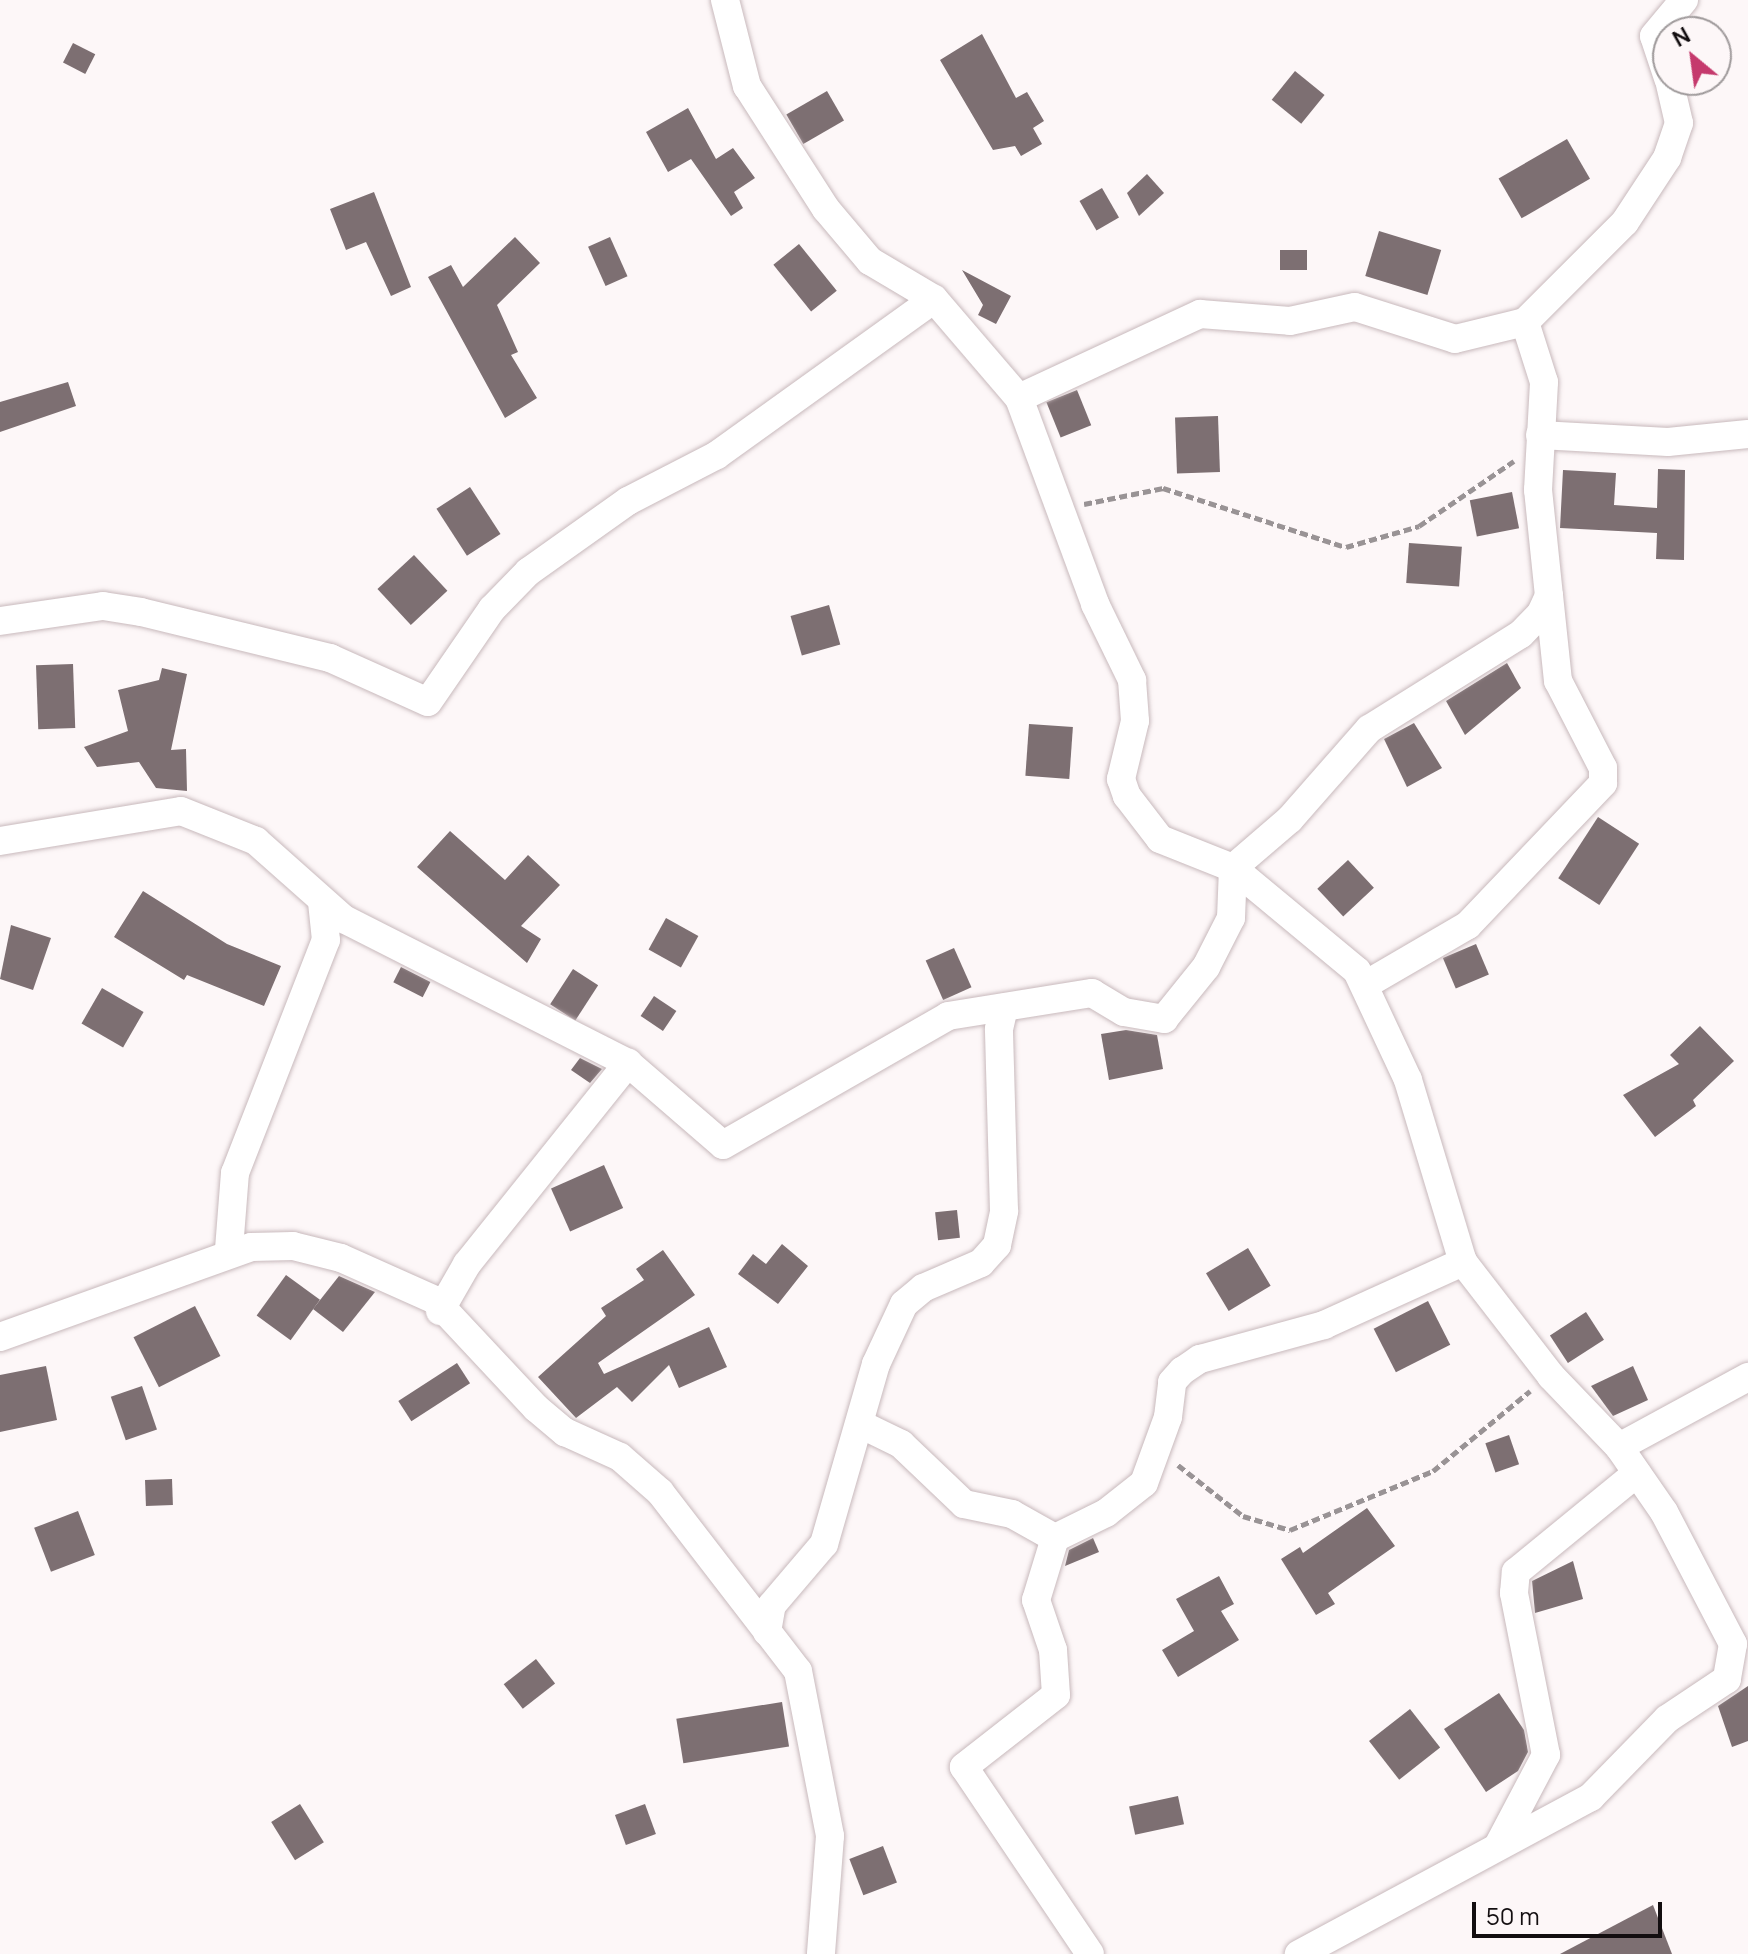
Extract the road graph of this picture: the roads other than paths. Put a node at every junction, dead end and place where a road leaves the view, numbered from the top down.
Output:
1 (725, 0) edge
2 (1684, 0) edge
3 (1671, 16) edge
4 (1672, 96) edge
5 (934, 299) junction
6 (1525, 322) junction
7 (1019, 398) junction
8 (1748, 434) edge
9 (1539, 440) junction
10 (1549, 596) junction
11 (0, 621) edge
12 (0, 841) edge
13 (1233, 868) junction
14 (322, 904) junction
15 (1365, 985) junction
16 (1004, 1008) junction
17 (628, 1063) junction
18 (229, 1249) junction
19 (1463, 1262) junction
20 (440, 1311) junction
21 (0, 1337) edge
22 (1748, 1377) edge
23 (860, 1424) junction
24 (1619, 1447) junction
25 (1637, 1473) junction
26 (1055, 1538) junction
27 (767, 1632) junction
28 (1741, 1644) edge
29 (1499, 1844) junction
30 (821, 1954) edge
31 (1090, 1954) edge
32 (1299, 1954) edge

1 - 5 street
2 - 3 street
4 - 6 street
5 - 7 street
5 - 11 street
6 - 7 street
6 - 9 street
7 - 13 street
8 - 9 street
9 - 10 street
10 - 13 street
10 - 15 street
12 - 14 street
13 - 15 street
13 - 16 street
14 - 17 street
14 - 18 street
15 - 19 street
16 - 17 street
16 - 23 street
17 - 20 street
18 - 20 street
18 - 21 street
19 - 24 street
19 - 26 street
20 - 27 street
22 - 24 street
23 - 26 street
23 - 27 street
24 - 25 street
25 - 28 street
25 - 29 street
26 - 31 street
27 - 30 street
28 - 29 street
29 - 32 street

